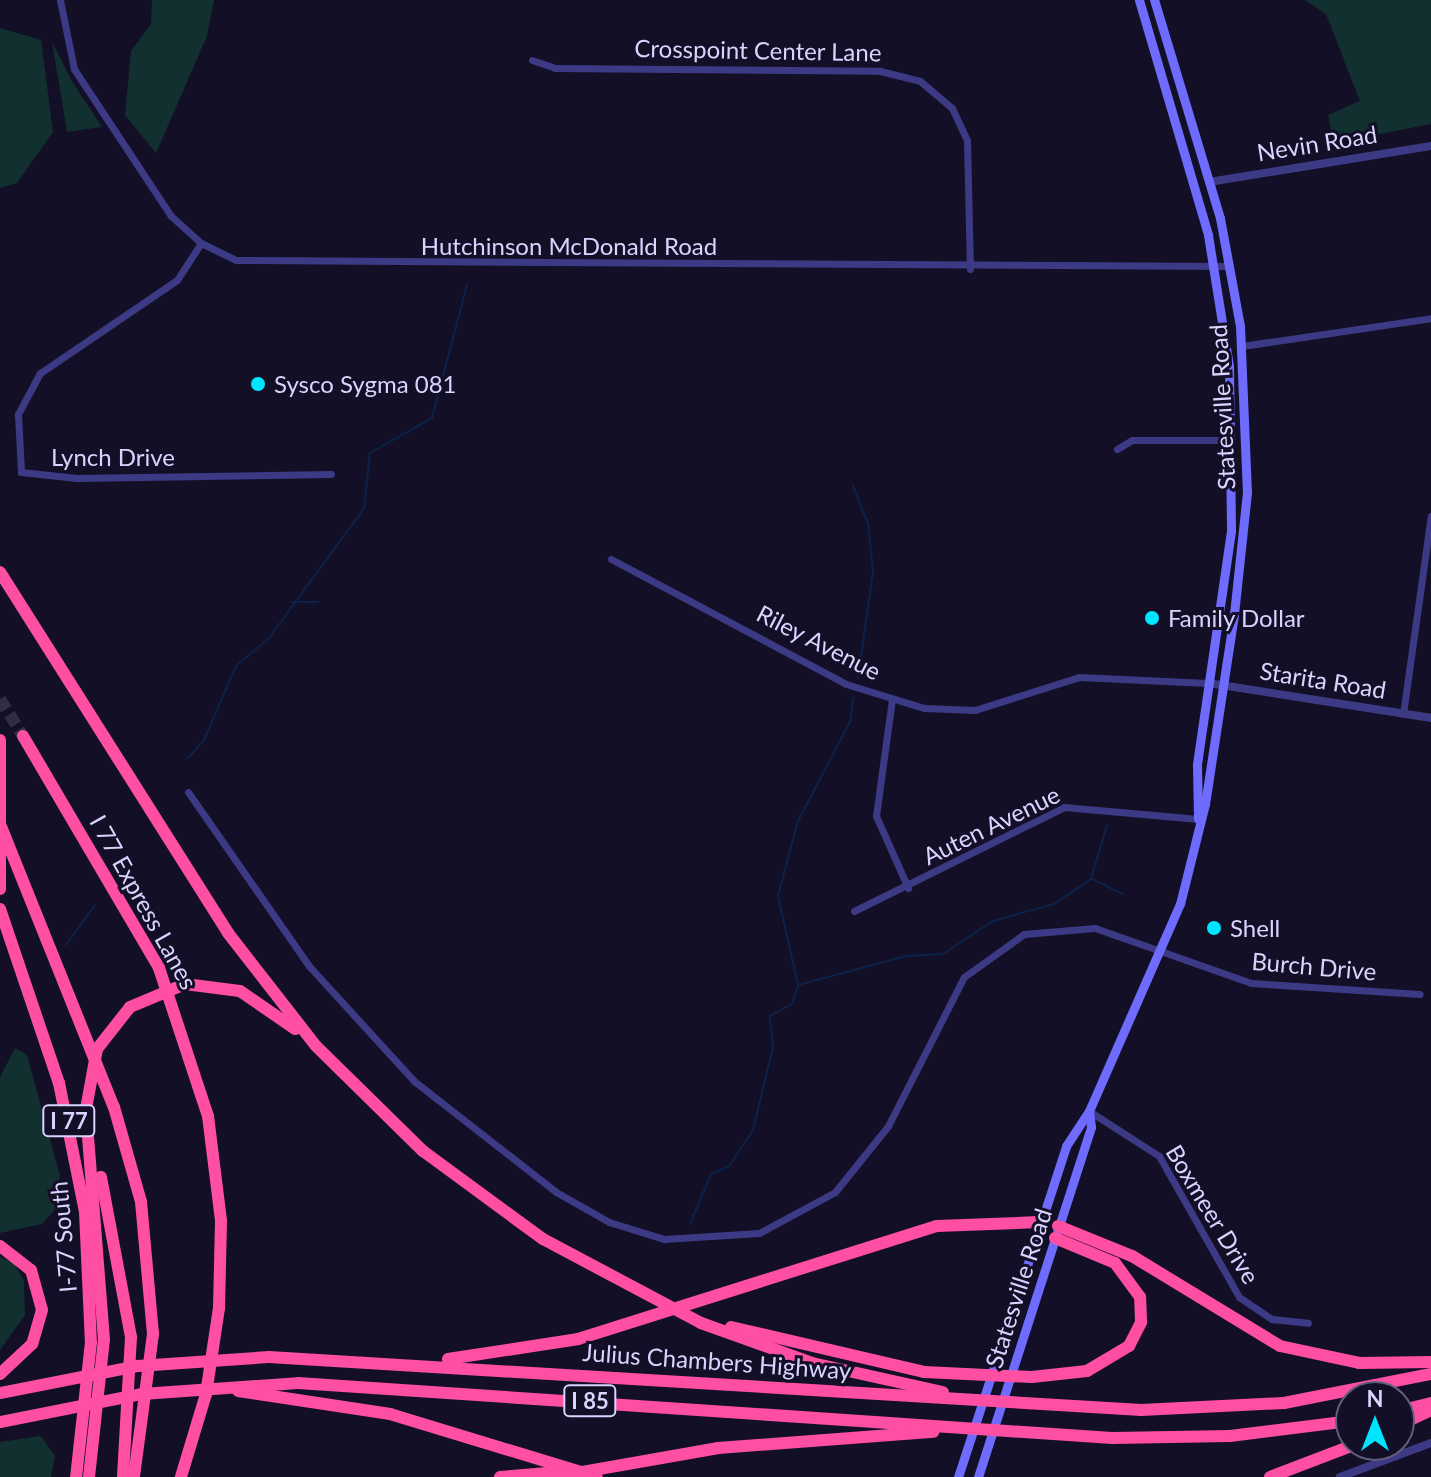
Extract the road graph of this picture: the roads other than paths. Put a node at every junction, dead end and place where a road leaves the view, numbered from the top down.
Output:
1 (60, 0) edge
2 (1139, 0) edge
3 (1154, 0) edge
4 (532, 60) dead end
5 (1431, 146) edge
6 (1209, 182) junction
7 (201, 243) junction
8 (1230, 266) junction
9 (1214, 267) junction
10 (970, 269) junction
11 (1431, 318) edge
12 (1242, 346) junction
13 (1232, 440) junction
14 (1117, 449) dead end
15 (331, 474) dead end
16 (1431, 516) edge
17 (611, 559) dead end
18 (0, 572) edge
19 (1208, 683) junction
20 (1223, 685) junction
21 (892, 699) junction
22 (1403, 714) junction
23 (1431, 718) edge
24 (23, 736) tunnel mouth
25 (0, 740) edge
26 (188, 792) dead end
27 (1198, 819) junction
28 (0, 824) edge
29 (908, 888) junction
30 (0, 889) edge
31 (0, 909) edge
32 (854, 911) dead end
33 (1162, 952) junction
34 (1420, 994) dead end
35 (316, 1046) junction
36 (1089, 1111) junction
37 (87, 1123) junction
38 (1039, 1222) junction
39 (1056, 1232) junction
40 (0, 1246) edge
41 (647, 1297) junction
42 (1308, 1323) dead end
43 (98, 1341) junction
44 (1431, 1362) edge
45 (417, 1363) junction
46 (0, 1374) edge
47 (1431, 1374) edge
48 (203, 1388) junction
49 (0, 1393) edge
50 (986, 1401) junction
51 (0, 1422) edge
52 (1335, 1423) edge
53 (976, 1429) junction
54 (1431, 1443) edge
55 (1335, 1452) edge
56 (593, 1473) edge
57 (76, 1477) edge
58 (89, 1477) edge
59 (123, 1477) edge
60 (134, 1477) edge
61 (181, 1477) edge
62 (500, 1477) edge
63 (554, 1477) edge
64 (958, 1477) edge
65 (978, 1477) edge
66 (1270, 1477) edge
67 (1340, 1477) edge

1 - 7 street, Hutchinson McDonald Road
2 - 9 main road, Statesville Road
3 - 6 main road, Statesville Road
4 - 10 street, Crosspoint Center Lane
5 - 6 street, Nevin Road
6 - 8 main road, Statesville Road
7 - 10 street, Hutchinson McDonald Road
7 - 15 street, Lynch Drive
8 - 9 street, Hutchinson McDonald Road
8 - 12 main road, Statesville Road
9 - 10 street, Hutchinson McDonald Road
9 - 13 main road, Statesville Road
11 - 12 street
12 - 20 main road, Statesville Road
13 - 14 street
13 - 19 main road, Statesville Road
16 - 22 street
17 - 21 street, Riley Avenue
18 - 35 highway
19 - 20 street, Starita Road
19 - 21 street, Riley Avenue
19 - 27 main road, Statesville Road
20 - 22 street, Starita Road
20 - 27 main road, Statesville Road
21 - 29 street
22 - 23 street, Starita Road
24 - 61 highway, I 77 Express Lanes
25 - 30 highway
26 - 33 street, Burch Drive
27 - 29 street, Auten Avenue
27 - 33 main road, Statesville Road
28 - 60 highway, I 77
29 - 32 street, Auten Avenue
31 - 43 highway, I-77 South / I 77
33 - 34 street, Burch Drive
33 - 36 main road, Statesville Road
35 - 37 highway
35 - 41 highway
36 - 38 main road, Statesville Road
36 - 39 main road, Statesville Road
36 - 42 street, Boxmeer Drive
37 - 43 highway
37 - 59 highway
38 - 39 main road
38 - 45 highway
38 - 64 main road, Statesville Road
39 - 41 highway
39 - 44 highway
39 - 65 main road, Statesville Road
40 - 46 highway
41 - 50 highway
43 - 57 highway, I-77 South / I 77
43 - 58 highway
45 - 49 highway, Julius Chambers Highway / I 85
45 - 50 highway, Julius Chambers Highway / I 85
47 - 50 highway, Julius Chambers Highway / I 85
48 - 51 highway, Julius Chambers Highway / I 85
48 - 53 highway, Julius Chambers Highway / I 85
48 - 56 highway
52 - 53 highway, Julius Chambers Highway / I 85
53 - 56 highway
54 - 67 street
55 - 66 highway
56 - 62 highway
56 - 63 highway

